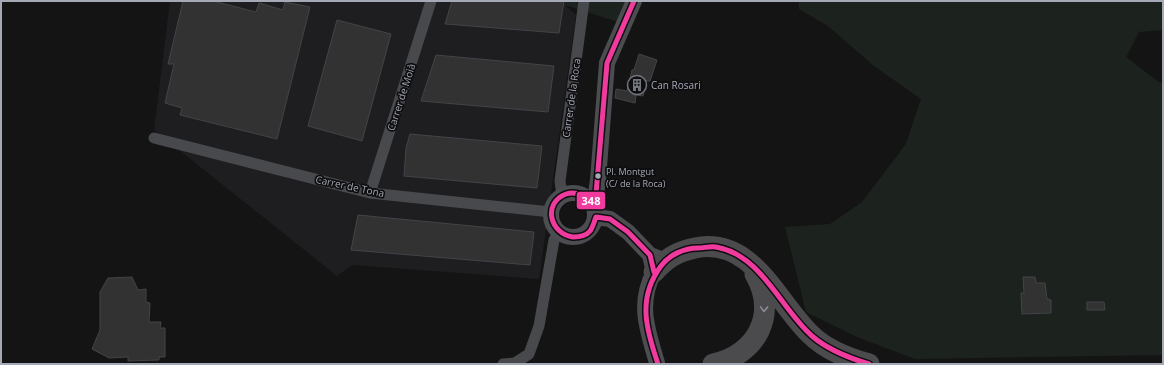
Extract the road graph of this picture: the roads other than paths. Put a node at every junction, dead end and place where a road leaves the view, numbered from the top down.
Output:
1 (431, 1) edge
2 (584, 1) edge
3 (634, 1) edge
4 (154, 138) dead end
5 (370, 193) junction
6 (562, 195) junction
7 (591, 201) junction
8 (551, 212) junction
9 (596, 217) junction
10 (559, 233) junction
11 (746, 260) junction
12 (656, 263) junction
13 (658, 363) edge
14 (503, 364) edge
15 (713, 364) edge
16 (868, 364) edge

1 - 5 street, Carrer de Moià
2 - 6 street, Carrer de la Roca
3 - 7 street
4 - 5 street, Carrer de Tona
5 - 8 street, Carrer de Tona
6 - 7 street
6 - 8 street
7 - 9 street
8 - 10 street
9 - 10 street
9 - 12 street
10 - 14 street
11 - 12 highway
11 -> 15 highway
11 - 16 highway
12 - 13 street

